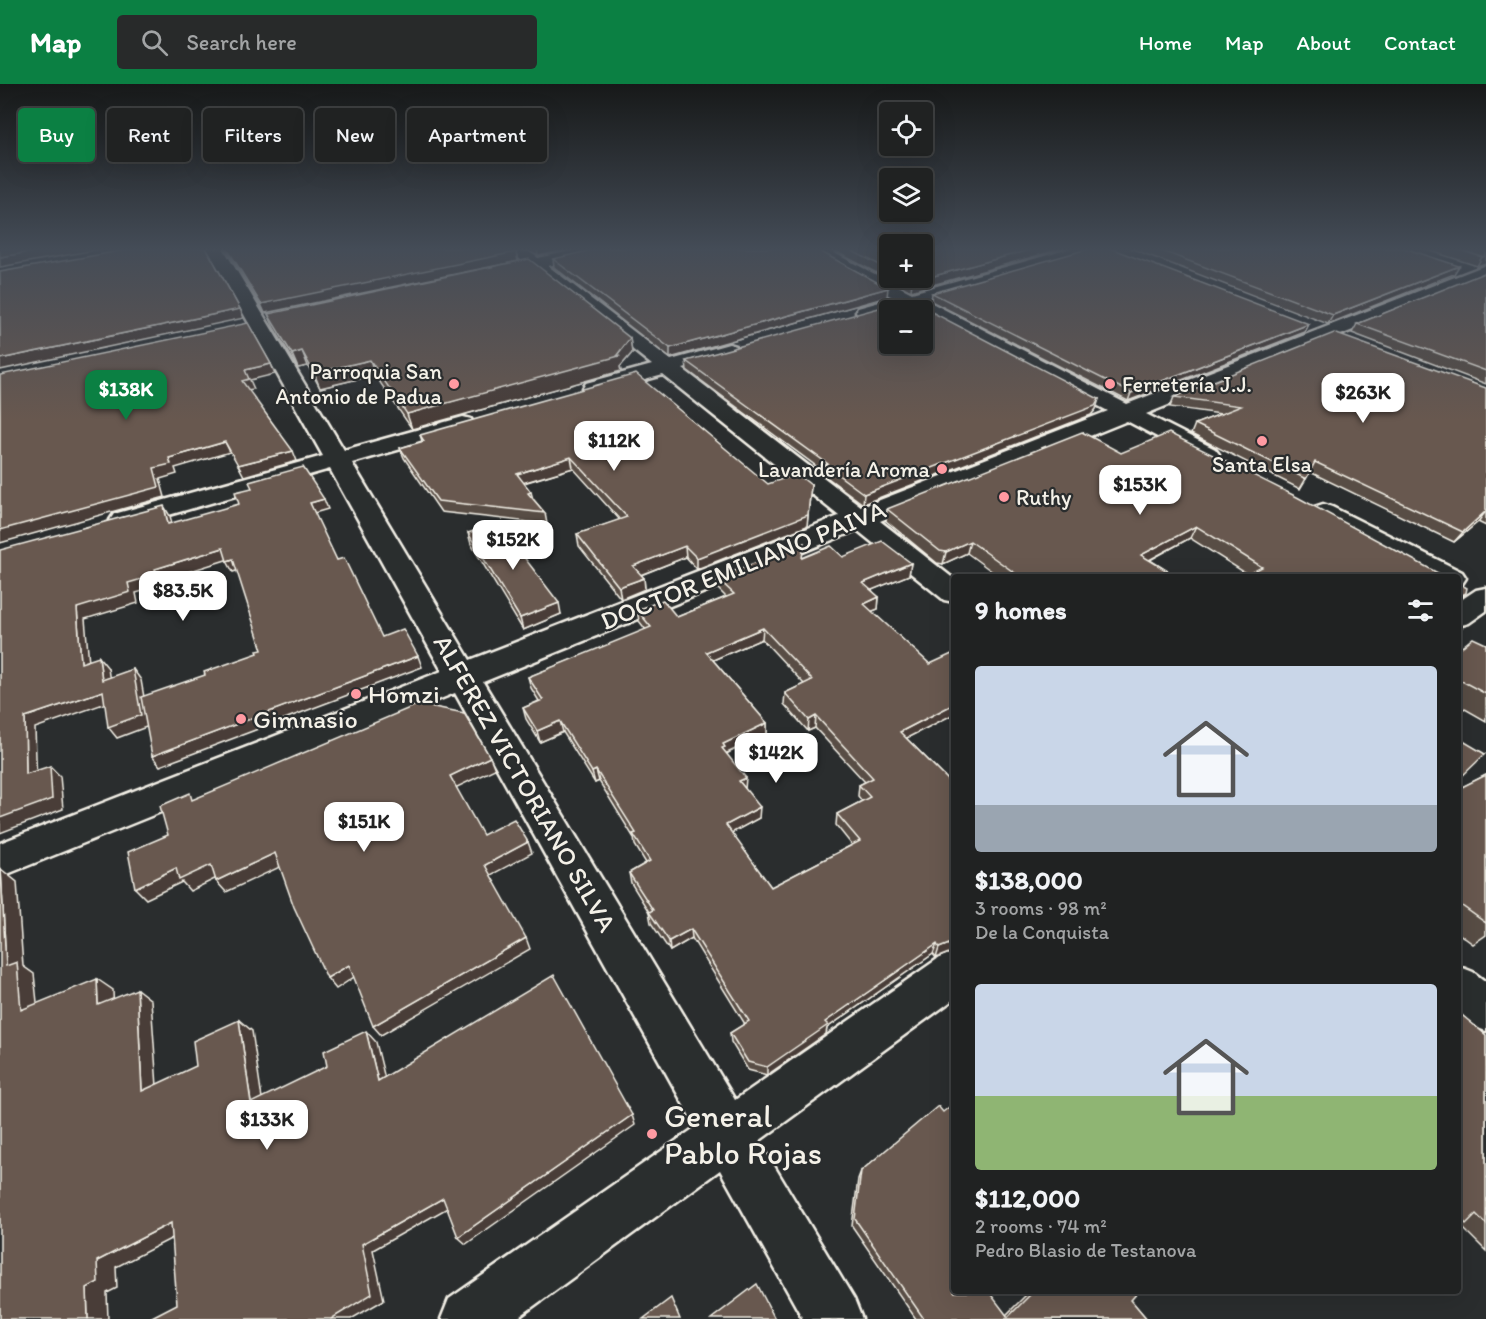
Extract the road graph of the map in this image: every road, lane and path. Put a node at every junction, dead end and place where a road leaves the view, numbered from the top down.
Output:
1 (259, 306) edge
2 (589, 306) edge
3 (887, 306) edge
4 (923, 306) edge
5 (1382, 306) edge
6 (841, 319) edge
7 (270, 320) junction
8 (235, 328) edge
9 (1316, 329) junction
10 (748, 344) edge
11 (1359, 345) edge
12 (668, 367) junction
13 (576, 393) edge
14 (1125, 413) junction
15 (485, 418) edge
16 (337, 460) junction
17 (1231, 466) edge
18 (1305, 503) edge
19 (859, 519) junction
20 (101, 526) edge
21 (1444, 574) edge
22 (1461, 582) edge
23 (951, 591) edge
24 (1486, 596) edge
25 (1461, 614) edge
26 (464, 676) junction
27 (0, 860) edge
28 (951, 975) edge
29 (1461, 989) edge
30 (1486, 1009) edge
31 (728, 1136) junction
32 (469, 1319) edge
33 (834, 1319) edge

1 - 7 street, ALFEREZ VICTORIANO SILVA
2 - 12 street
3 - 6 street
4 - 14 street
5 - 9 street, DOCTOR EMILIANO PAIVA
7 - 8 street
7 - 16 street, ALFEREZ VICTORIANO SILVA
9 - 11 street
9 - 14 street, DOCTOR EMILIANO PAIVA
10 - 12 street
12 - 13 street
12 - 19 street
14 - 17 street
14 - 19 street, DOCTOR EMILIANO PAIVA
15 - 16 street
16 - 20 street
16 - 26 street, ALFEREZ VICTORIANO SILVA
18 - 21 street
19 - 23 street
19 - 26 street, DOCTOR EMILIANO PAIVA
22 - 24 street
24 - 25 street
26 - 27 street, DOCTOR EMILIANO PAIVA
26 - 31 street, ALFEREZ VICTORIANO SILVA
28 - 31 street
29 - 30 street
31 - 32 street
31 - 33 street, ALFEREZ VICTORIANO SILVA

